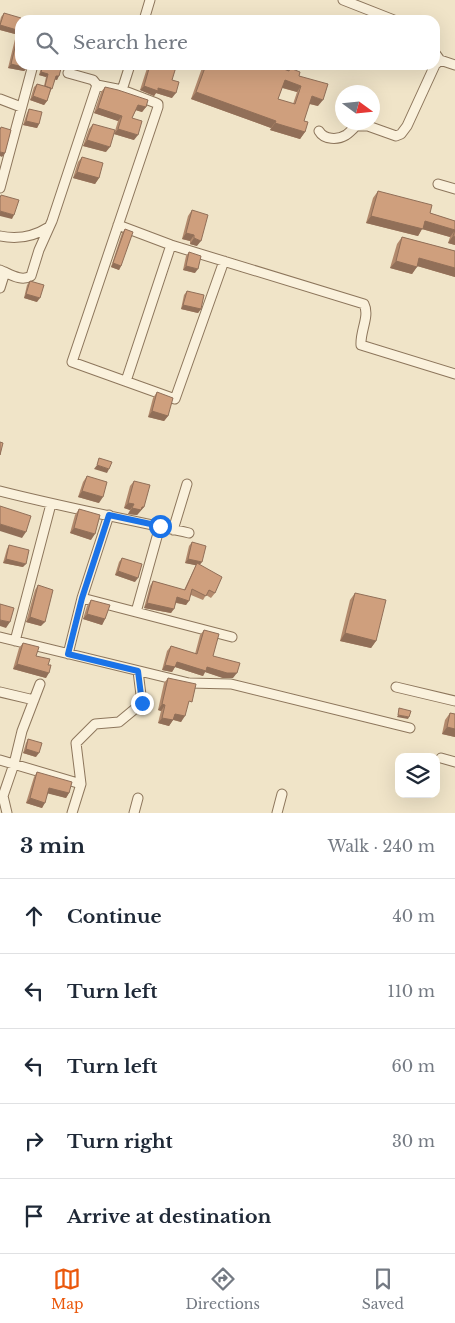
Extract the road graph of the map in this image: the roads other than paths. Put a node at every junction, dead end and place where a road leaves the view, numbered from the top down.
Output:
1 (150, 0) edge
2 (342, 0) edge
3 (146, 15) edge
4 (381, 15) edge
5 (440, 57) edge
6 (455, 64) edge
7 (32, 70) edge
8 (128, 70) edge
9 (433, 70) edge
10 (68, 72) dead end
11 (97, 84) junction
12 (122, 90) junction
13 (0, 98) edge
14 (21, 107) junction
15 (319, 131) dead end
16 (4, 163) edge
17 (438, 184) dead end
18 (0, 188) edge
19 (455, 189) edge
20 (118, 225) junction
21 (50, 227) junction
22 (0, 236) edge
23 (171, 245) junction
24 (224, 261) junction
25 (3, 271) edge
26 (0, 288) edge
27 (455, 374) edge
28 (126, 381) junction
29 (187, 484) dead end
30 (0, 491) edge
31 (51, 504) junction
32 (109, 515) junction
33 (160, 526) junction
34 (173, 530) junction
35 (189, 533) dead end
36 (82, 598) junction
37 (136, 612) junction
38 (0, 637) edge
39 (232, 637) dead end
40 (15, 641) junction
41 (68, 654) junction
42 (138, 671) junction
43 (40, 684) dead end
44 (396, 687) dead end
45 (0, 692) edge
46 (34, 700) junction
47 (455, 701) edge
48 (410, 728) dead end
49 (441, 758) dead end
50 (0, 760) edge
51 (455, 762) edge
52 (14, 764) junction
53 (81, 784) junction
54 (282, 794) dead end
55 (138, 798) dead end
56 (7, 813) edge
57 (72, 813) edge
58 (134, 813) edge
59 (277, 813) edge

1 - 3 street
2 - 4 street
5 - 6 street
7 - 14 street
8 - 12 street
9 - 15 street
10 - 11 street
11 - 12 street
11 - 21 street
12 - 20 street
13 - 14 street
14 - 16 street
16 - 18 street
17 - 19 street
20 - 23 street
20 - 28 street
21 - 22 street
21 - 25 street
23 - 24 street
23 - 28 street
24 - 27 street
24 - 28 street
25 - 26 street
29 - 34 street
30 - 31 street
31 - 32 street
31 - 40 street
32 - 33 street
32 - 36 street
33 - 34 street
33 - 37 street
34 - 35 street
36 - 37 street
36 - 41 street
37 - 39 street
38 - 40 street
40 - 41 street
41 - 42 street
42 - 48 street
42 - 53 street
43 - 46 street
44 - 47 street
45 - 46 street
46 - 52 street
49 - 51 street
50 - 52 street
52 - 53 street
52 - 56 street
53 - 57 street
54 - 59 street
55 - 58 street

